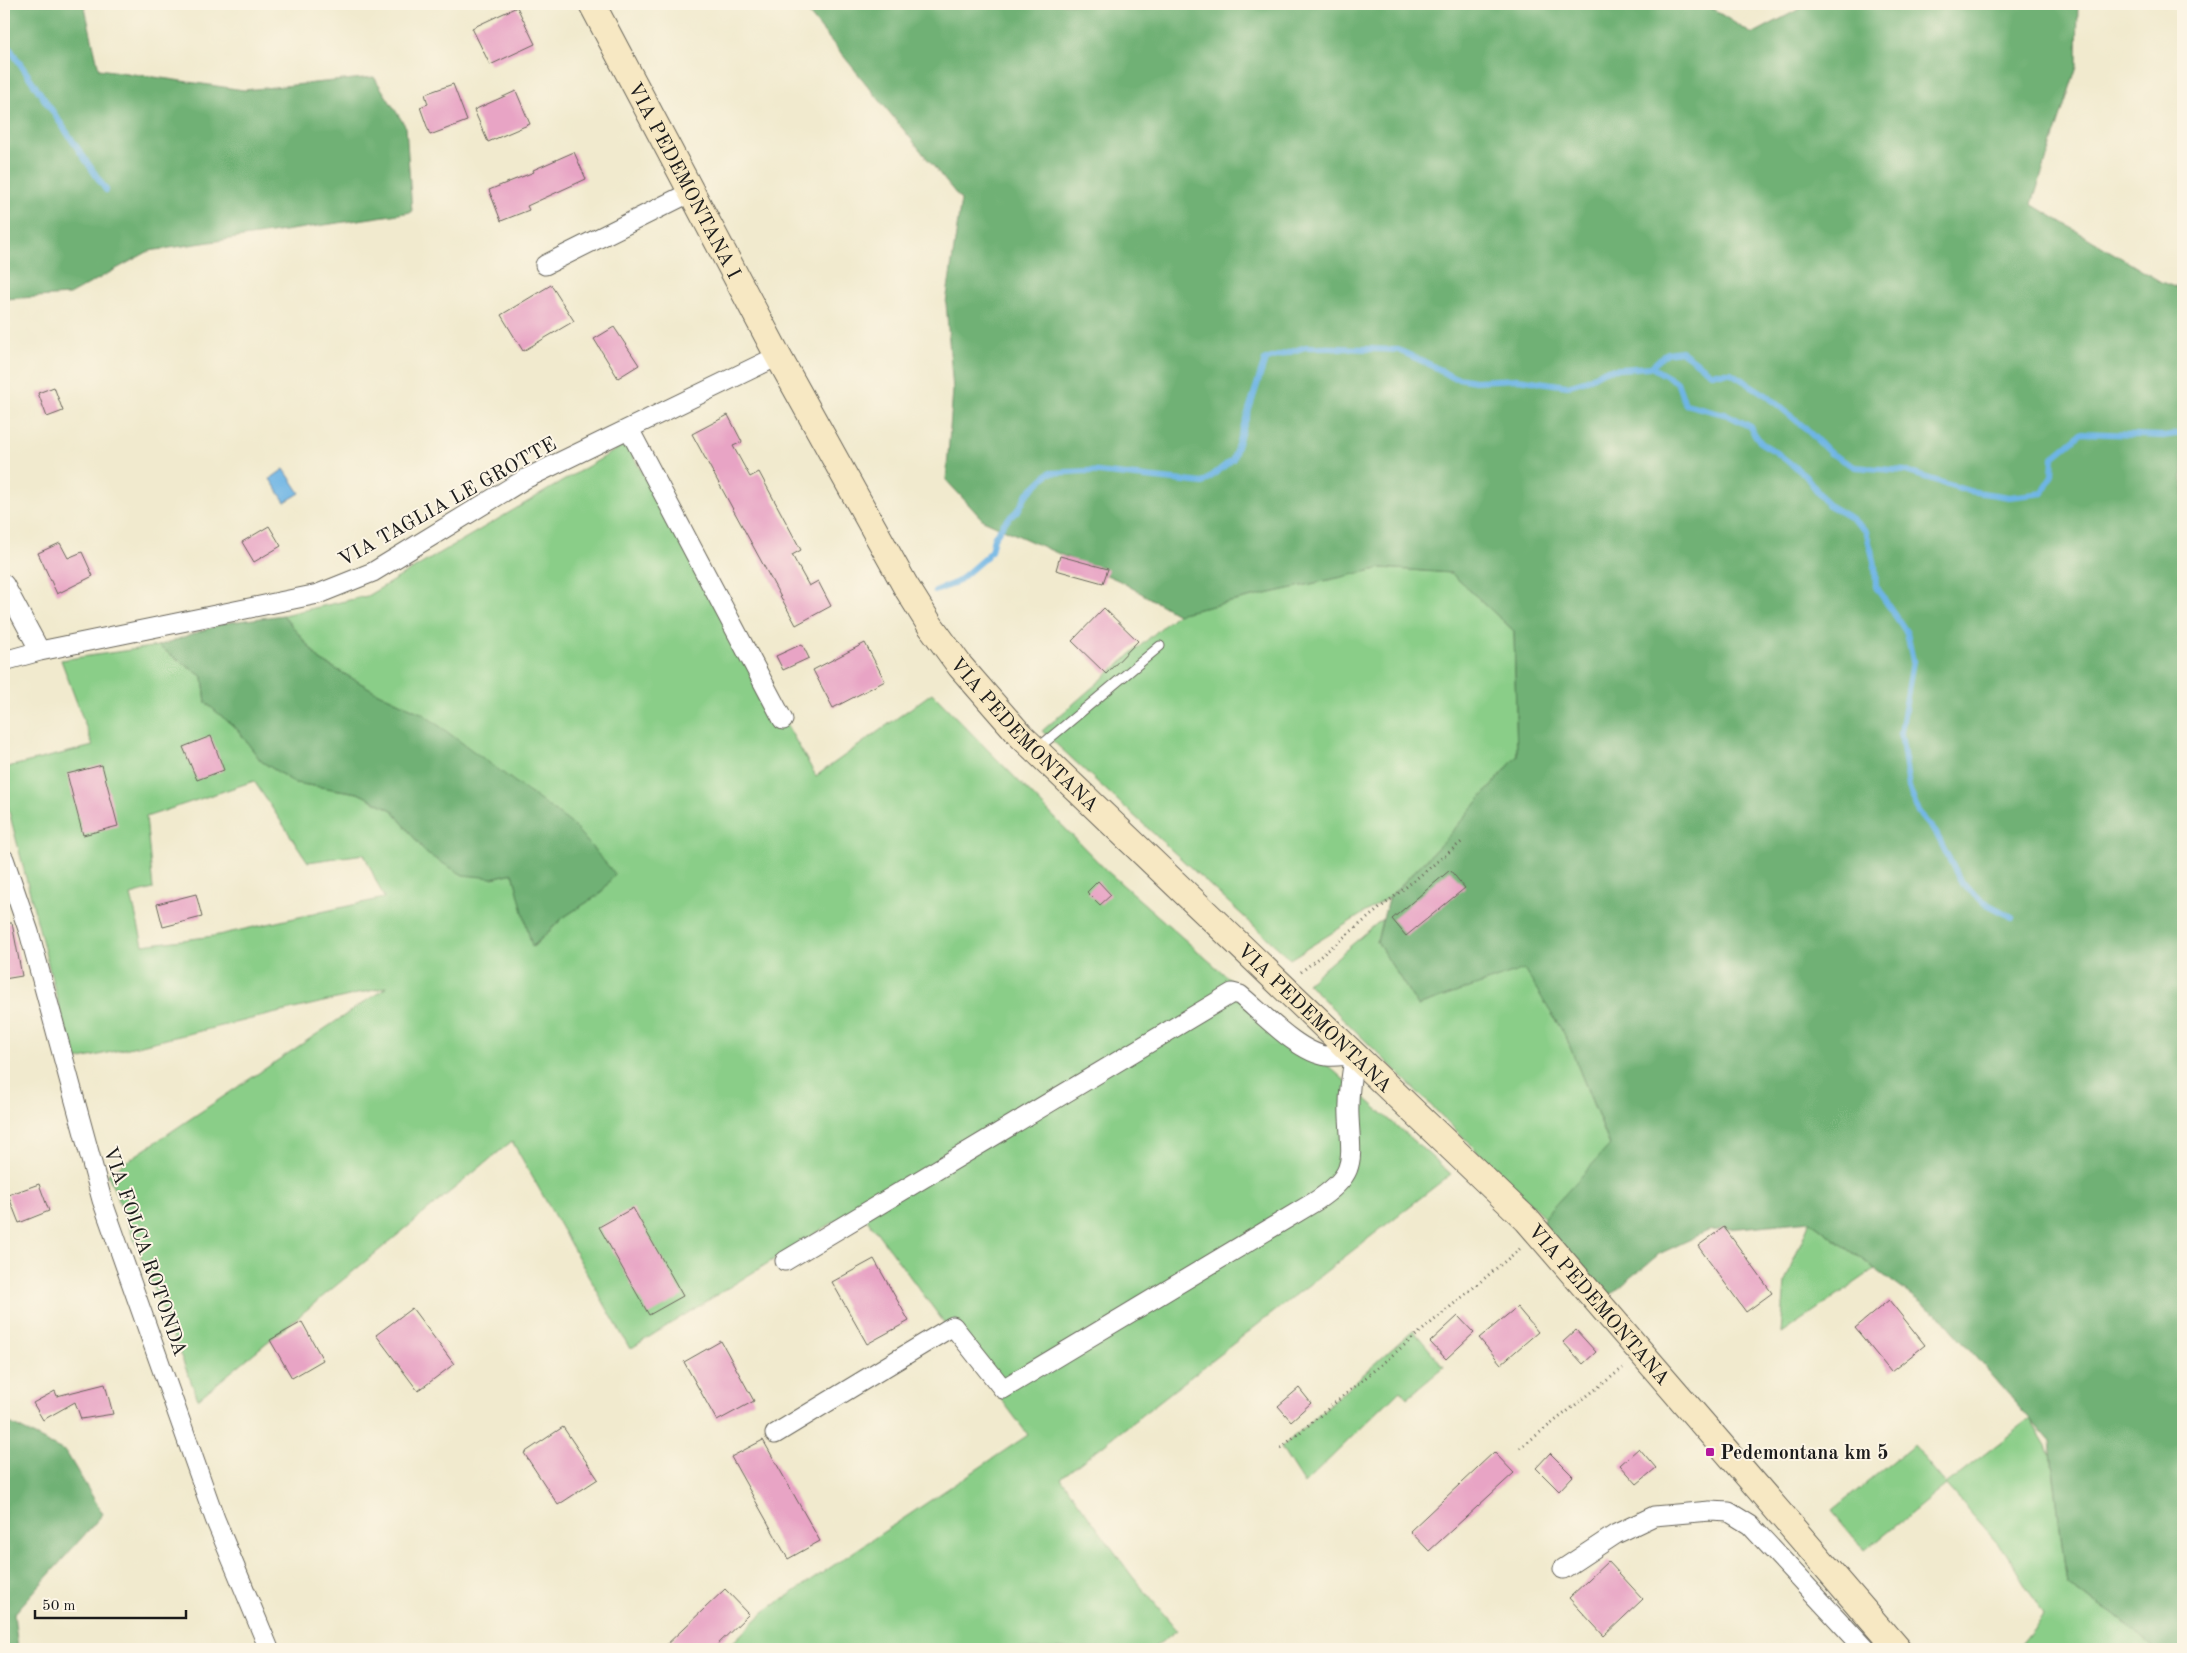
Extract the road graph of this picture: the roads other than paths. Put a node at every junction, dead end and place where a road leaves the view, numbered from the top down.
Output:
1 (592, 4) edge
2 (691, 192) junction
3 (545, 265) dead end
4 (778, 356) junction
5 (629, 429) junction
6 (4, 584) edge
7 (1160, 646) dead end
8 (40, 651) junction
9 (4, 662) edge
10 (783, 720) dead end
11 (1036, 750) junction
12 (4, 859) edge
13 (1355, 1055) junction
14 (785, 1261) dead end
15 (775, 1434) dead end
16 (1564, 1570) dead end
17 (268, 1649) edge
18 (1865, 1649) edge
19 (1897, 1649) edge

1 - 2 street, VIA PEDEMONTANA I
2 - 3 street
2 - 4 street, VIA PEDEMONTANA I
4 - 5 street, VIA TAGLIA LE GROTTE
4 - 11 street, VIA PEDEMONTANA
5 - 8 street, VIA TAGLIA LE GROTTE
5 - 10 street
6 - 8 street
7 - 11 lane
8 - 9 street, VIA TAGLIA LE GROTTE
11 - 13 street, VIA PEDEMONTANA
12 - 17 street, VIA FOLCA ROTONDA
13 - 14 street
13 - 15 street
13 - 19 street, VIA PEDEMONTANA
16 - 18 street

